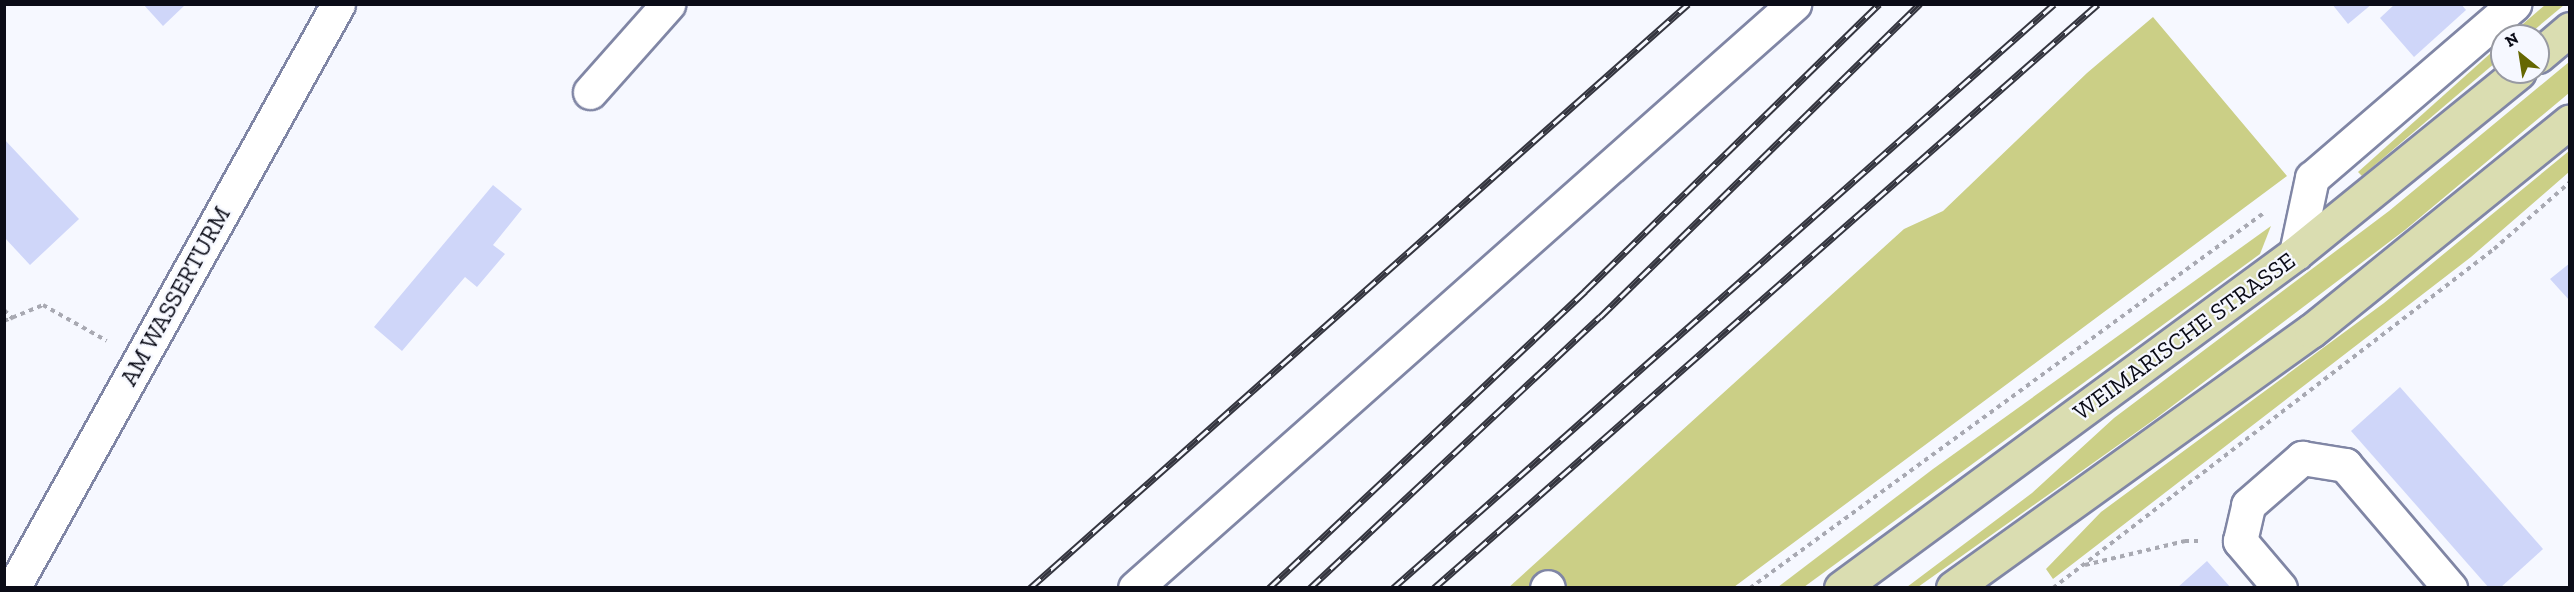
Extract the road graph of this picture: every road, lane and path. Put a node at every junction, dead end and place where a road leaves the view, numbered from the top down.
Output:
1 (338, 4) edge
2 (668, 4) edge
3 (1794, 4) edge
4 (2514, 4) edge
5 (2570, 28) edge
6 (2550, 46) edge
7 (2504, 84) edge
8 (590, 92) dead end
9 (2570, 122) edge
10 (2312, 178) junction
11 (2570, 182) edge
12 (2296, 253) junction
13 (4, 310) edge
14 (13, 320) junction
15 (4, 321) edge
16 (140, 358) junction
17 (2240, 541) junction
18 (2081, 566) junction
19 (12, 588) edge
20 (1135, 588) edge
21 (1750, 588) edge
22 (1841, 588) edge
23 (1953, 588) edge
24 (2053, 588) edge
25 (2280, 588) edge
26 (2450, 588) edge

1 - 16 street, AM WASSERTURM
2 - 8 street
3 - 20 street
4 - 10 street
5 - 6 main road
7 - 12 main road, WEIMARISCHE STRASSE
9 - 23 main road
10 - 12 street
10 - 21 path
11 - 18 path
12 - 22 main road, WEIMARISCHE STRASSE
13 - 14 path
14 - 15 path
14 - 16 path
16 - 19 street, AM WASSERTURM
17 - 18 path
17 - 25 street
17 - 26 street
18 - 24 path

